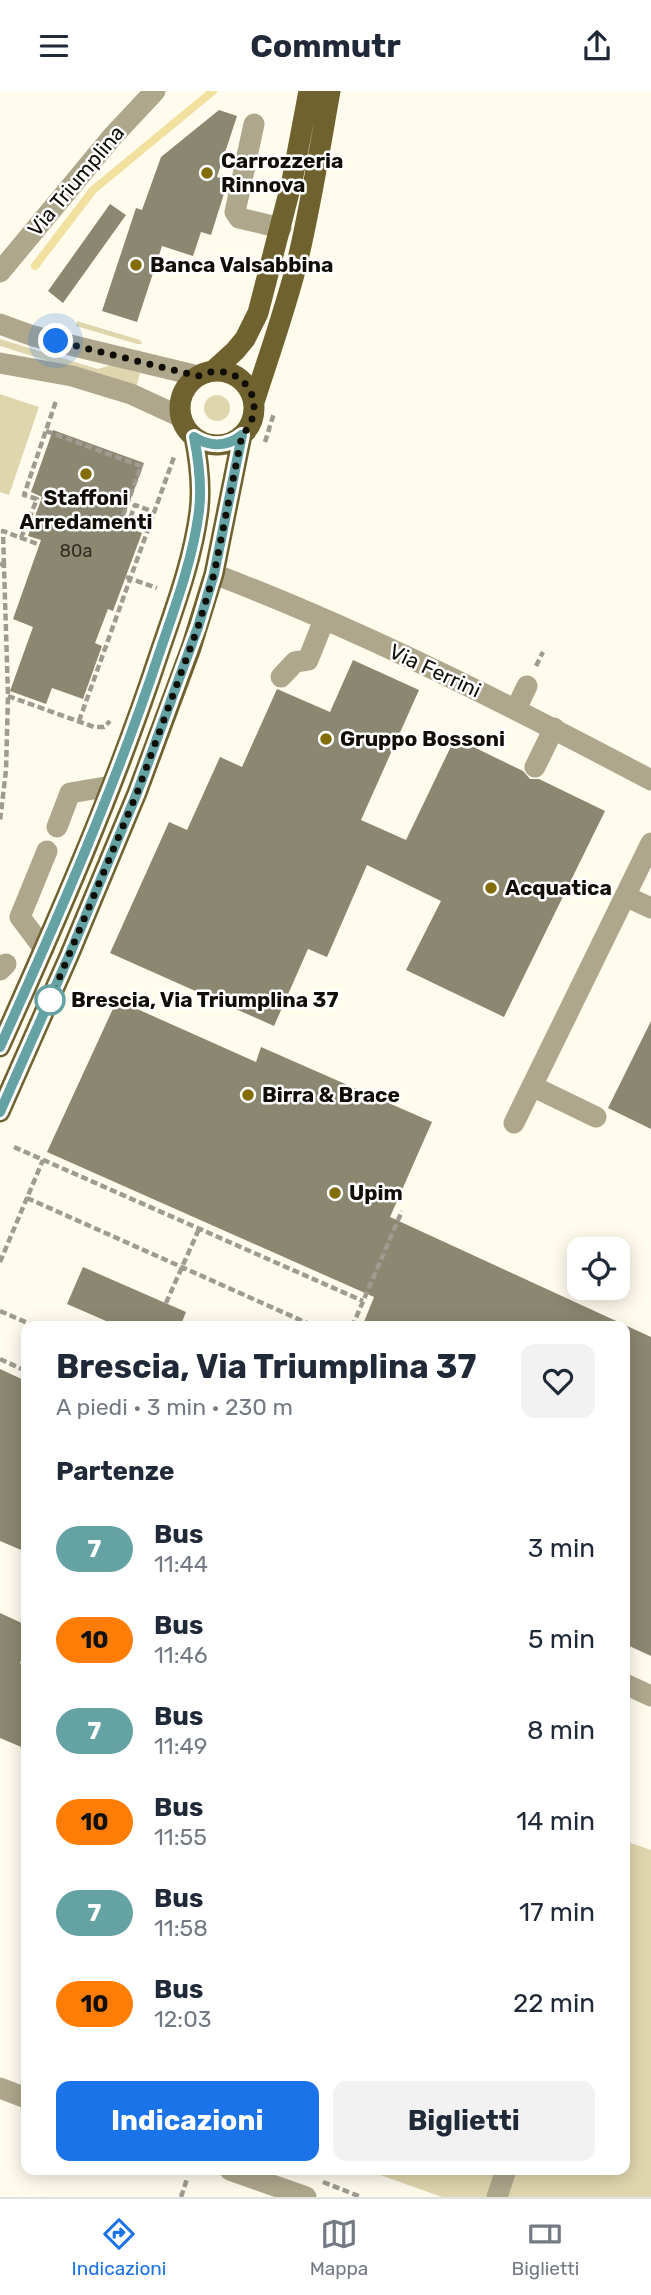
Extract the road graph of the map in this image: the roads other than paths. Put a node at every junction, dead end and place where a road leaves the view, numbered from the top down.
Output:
1 (155, 91) edge
2 (309, 91) edge
3 (330, 91) edge
4 (254, 124) dead end
5 (281, 228) junction
6 (0, 272) edge
7 (0, 324) edge
8 (0, 363) edge
9 (206, 373) junction
10 (254, 402) junction
11 (181, 417) junction
12 (242, 435) junction
13 (185, 443) junction
14 (214, 574) junction
15 (324, 620) junction
16 (281, 677) dead end
17 (527, 686) dead end
18 (516, 709) junction
19 (554, 728) junction
20 (535, 767) dead end
21 (651, 780) edge
22 (111, 786) junction
23 (57, 827) dead end
24 (651, 843) edge
25 (47, 851) dead end
26 (625, 896) junction
27 (651, 908) edge
28 (44, 949) junction
29 (0, 1047) edge
30 (532, 1086) junction
31 (0, 1112) edge
32 (596, 1117) dead end
33 (514, 1123) dead end
34 (630, 1686) edge
35 (651, 1696) edge
36 (0, 2088) edge
37 (21, 2096) edge
38 (244, 2175) edge
39 (504, 2175) edge
40 (306, 2197) edge
41 (497, 2197) edge

1 - 6 street, Via Triumplina
2 - 5 main road
3 - 10 main road
4 - 5 street
5 - 9 main road
7 - 9 street
8 - 11 street
9 - 10 main road
9 - 11 main road
10 - 12 main road
11 - 13 main road
12 - 13 main road
12 - 14 main road
13 - 22 main road
14 - 15 street, Via Ferrini
14 - 31 main road
15 - 16 street
15 - 18 street, Via Ferrini
17 - 18 street
18 - 19 street, Via Ferrini
19 - 20 street
19 - 21 street, Via Ferrini
22 - 23 street
22 - 28 main road
24 - 26 street
25 - 28 street
26 - 27 street
26 - 30 street
28 - 29 main road
30 - 32 street
30 - 33 street
34 - 35 street
36 - 37 street
38 - 40 street
39 - 41 street

